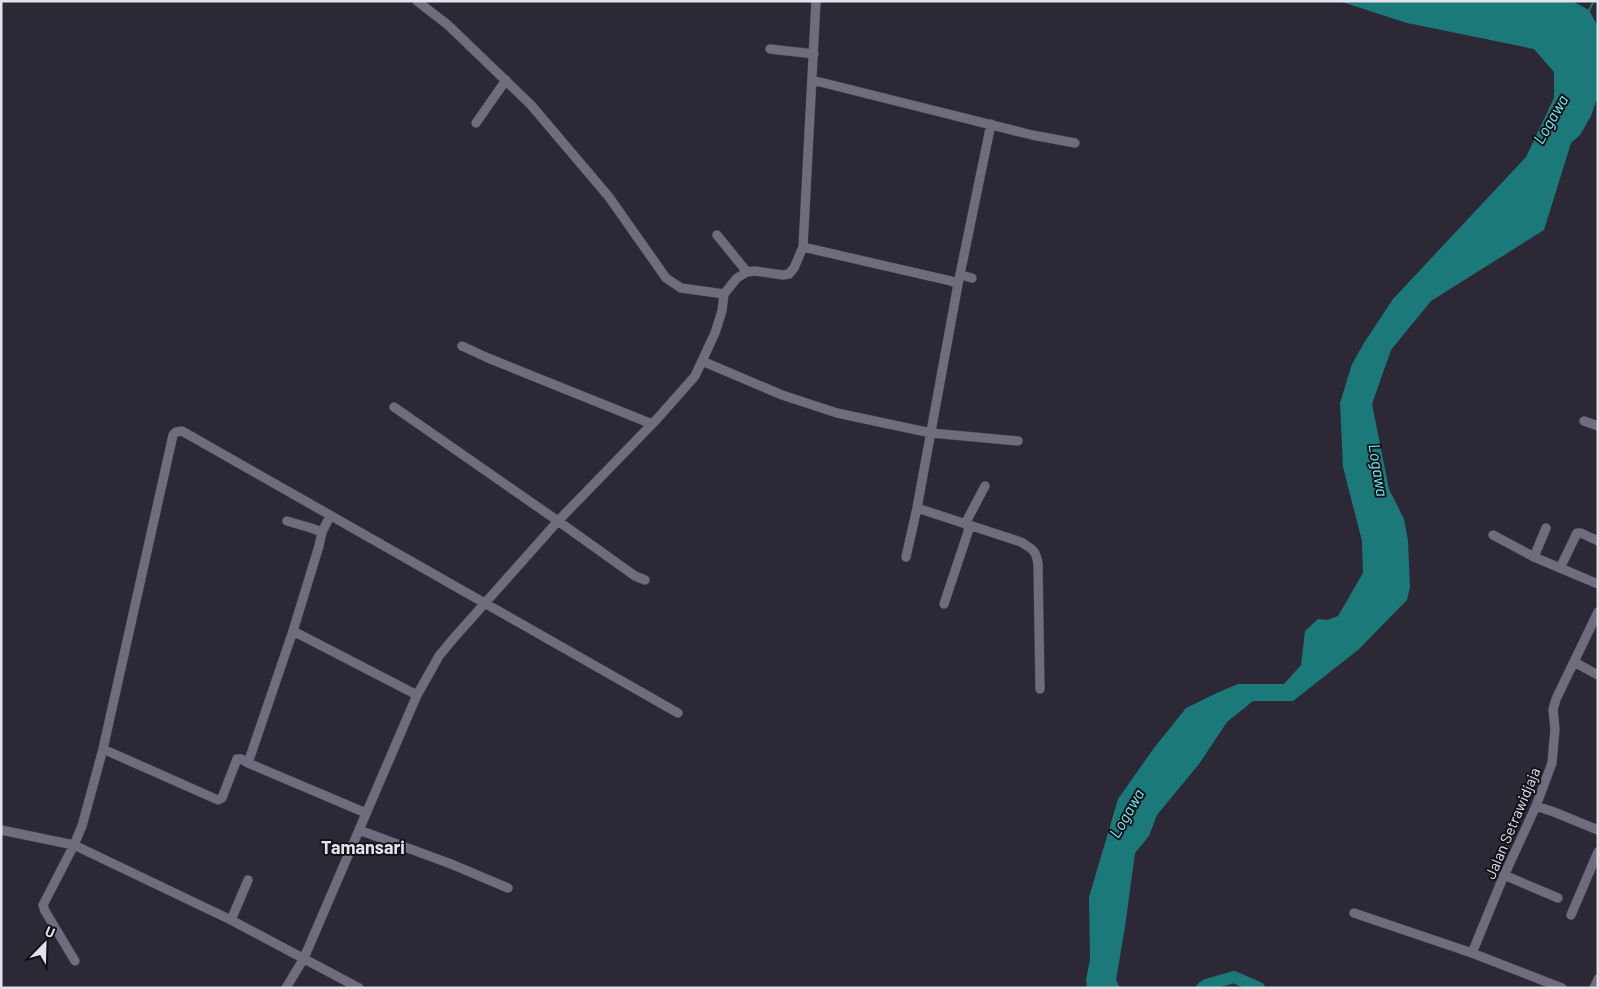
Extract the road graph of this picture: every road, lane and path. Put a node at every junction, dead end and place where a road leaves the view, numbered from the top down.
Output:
1 (417, 1) edge
2 (816, 1) edge
3 (770, 49) dead end
4 (814, 54) junction
5 (506, 80) junction
6 (812, 80) junction
7 (476, 123) dead end
8 (991, 124) junction
9 (1074, 143) dead end
10 (717, 234) dead end
11 (803, 247) junction
12 (747, 272) junction
13 (972, 278) dead end
14 (959, 280) junction
15 (724, 294) junction
16 (462, 346) dead end
17 (702, 361) junction
18 (394, 407) dead end
19 (1584, 421) dead end
20 (652, 424) junction
21 (1598, 426) edge
22 (931, 434) junction
23 (1018, 441) dead end
24 (985, 486) dead end
25 (917, 508) junction
26 (330, 516) junction
27 (286, 521) dead end
28 (558, 521) junction
29 (968, 525) junction
30 (1546, 528) dead end
31 (322, 532) junction
32 (1493, 535) dead end
33 (1598, 541) edge
34 (906, 557) dead end
35 (1534, 557) junction
36 (1560, 568) junction
37 (645, 580) dead end
38 (1598, 584) edge
39 (484, 604) junction
40 (944, 604) dead end
41 (1598, 612) edge
42 (293, 631) junction
43 (1574, 662) junction
44 (1598, 675) edge
45 (1040, 689) dead end
46 (417, 695) junction
47 (678, 713) dead end
48 (103, 749) junction
49 (248, 763) junction
50 (1536, 806) junction
51 (366, 813) junction
52 (1, 830) edge
53 (359, 830) junction
54 (1598, 830) edge
55 (74, 845) junction
56 (1598, 852) edge
57 (1504, 875) junction
58 (248, 880) dead end
59 (508, 888) dead end
60 (1558, 898) dead end
61 (1354, 913) dead end
62 (1571, 915) dead end
63 (231, 920) junction
64 (1472, 953) junction
65 (304, 958) junction
66 (75, 961) dead end
67 (1598, 979) edge
68 (286, 988) edge
69 (359, 988) edge
70 (1562, 988) edge
71 (1594, 988) edge

1 - 5 street
2 - 4 street
3 - 4 street
4 - 6 street
5 - 7 street
5 - 15 street
6 - 8 street
6 - 11 street
8 - 9 street
8 - 14 street
10 - 12 street
11 - 12 street
11 - 14 street
12 - 15 street
13 - 14 street
14 - 22 street
15 - 17 street
16 - 20 street
17 - 20 street
17 - 22 street
18 - 28 street
19 - 21 street
20 - 28 street
22 - 23 street
22 - 25 street
24 - 29 street
25 - 29 street
25 - 34 street
26 - 31 street
26 - 39 street
26 - 48 street
27 - 31 street
28 - 37 street
28 - 39 street
29 - 40 street
29 - 45 street
30 - 35 street
31 - 42 street
32 - 35 street
33 - 36 street
35 - 36 street
36 - 38 street
39 - 46 street
39 - 47 street
41 - 43 street, Jalan Setrawidjaja
42 - 46 street
42 - 49 street
43 - 44 street
43 - 50 street, Jalan Setrawidjaja
46 - 51 street
48 - 49 street
48 - 55 street
49 - 51 street
50 - 54 street
50 - 57 street, Jalan Setrawidjaja
51 - 53 street
52 - 55 street
53 - 59 street
53 - 65 street
55 - 63 street
55 - 66 street
56 - 62 street
57 - 60 street
57 - 64 street, Jalan Setrawidjaja
58 - 63 street
61 - 64 street
63 - 65 street
64 - 70 street
65 - 68 street
65 - 69 street
67 - 71 street

